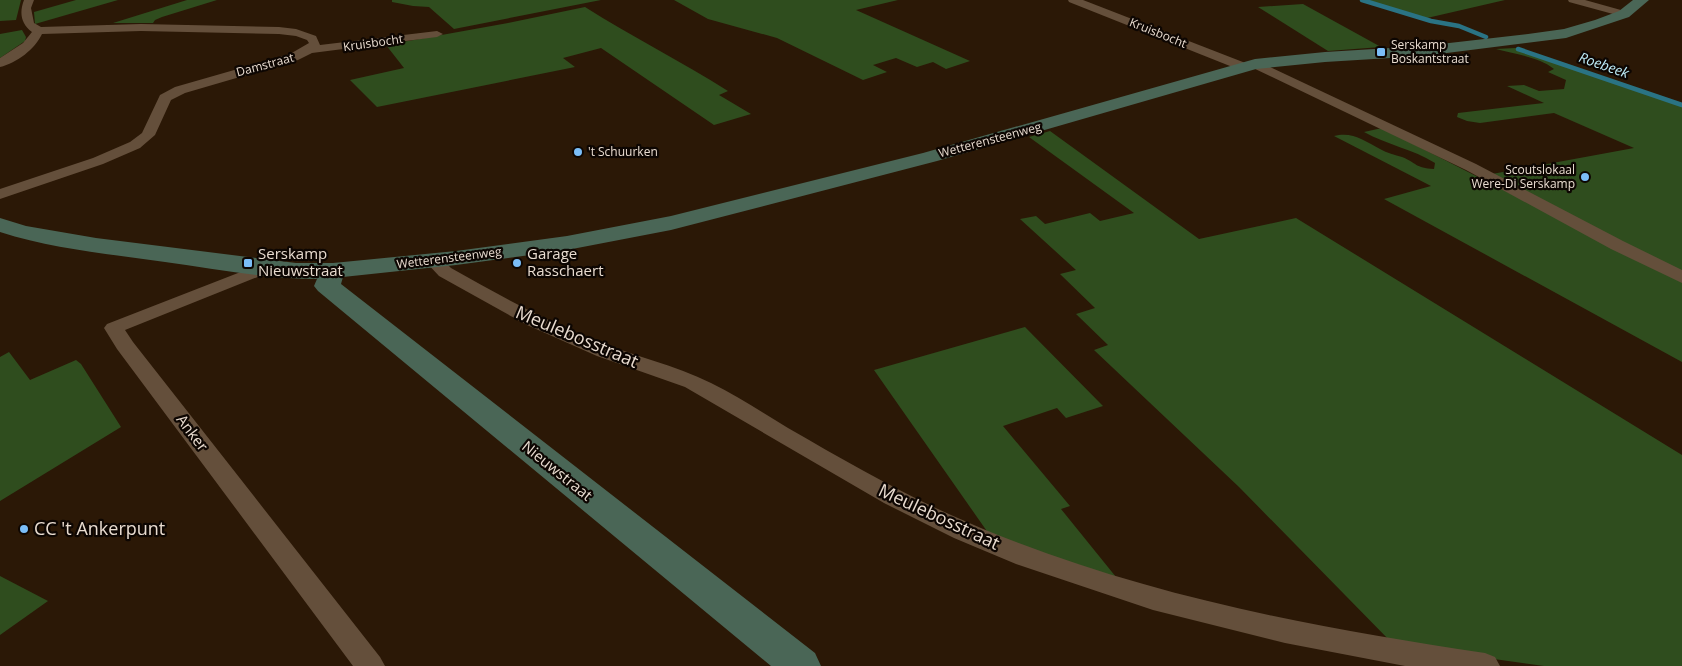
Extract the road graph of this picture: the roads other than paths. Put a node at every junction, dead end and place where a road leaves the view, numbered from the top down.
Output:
1 (29, 0) edge
2 (1073, 0) edge
3 (1574, 0) edge
4 (1642, 0) edge
5 (1624, 14) junction
6 (38, 31) junction
7 (437, 34) dead end
8 (309, 50) junction
9 (0, 63) edge
10 (1249, 65) junction
11 (0, 194) edge
12 (0, 225) edge
13 (434, 261) junction
14 (264, 268) junction
15 (333, 271) junction
16 (1682, 277) edge
17 (370, 666) edge
18 (801, 666) edge
19 (1484, 666) edge

1 - 6 street
2 - 10 street, Kruisbocht
3 - 5 street
4 - 5 street, Wetterensteenweg
5 - 10 street, Wetterensteenweg
6 - 8 street, Damstraat
6 - 9 street
7 - 8 street, Kruisbocht
8 - 11 street, Damstraat
10 - 13 street, Wetterensteenweg
10 - 16 street, Kruisbocht
12 - 14 street, Anker
13 - 15 street, Wetterensteenweg
13 - 19 street, Meulebosstraat
14 - 15 street, Anker
14 - 17 street, Anker
15 - 18 street, Nieuwstraat

